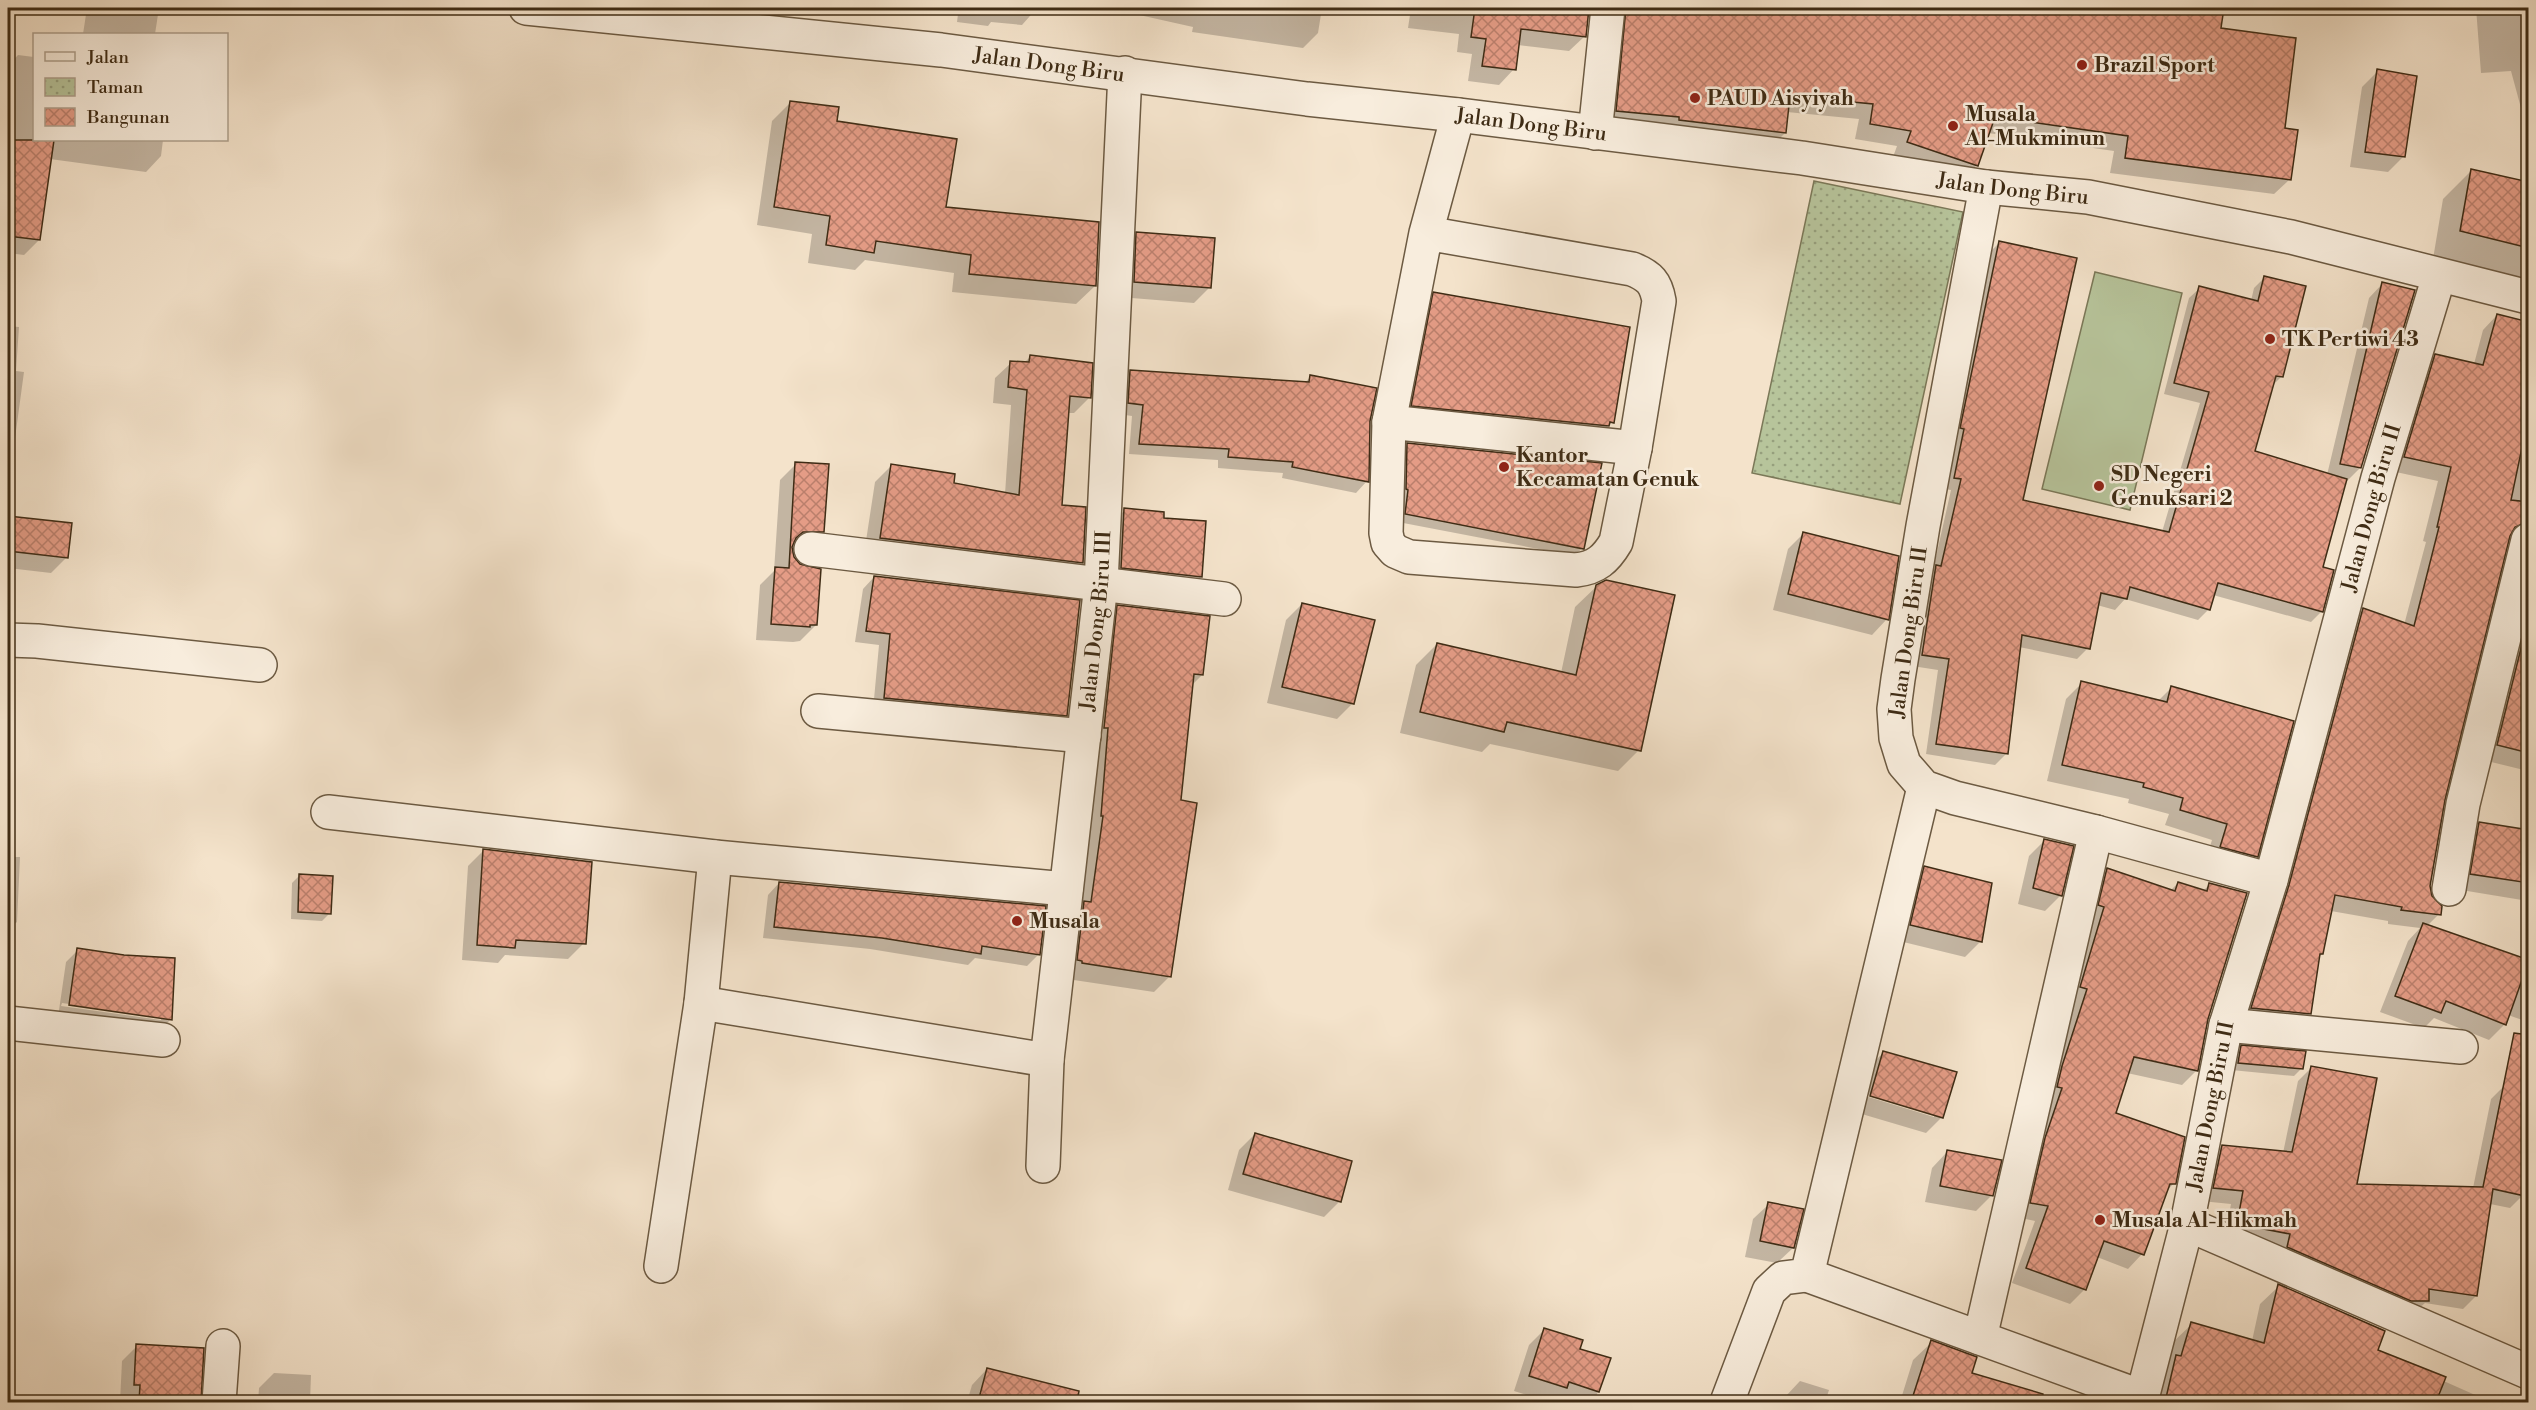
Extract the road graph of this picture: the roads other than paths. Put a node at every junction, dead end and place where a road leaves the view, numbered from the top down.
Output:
1 (526, 8) edge
2 (1608, 8) edge
3 (1125, 74) junction
4 (1458, 115) junction
5 (1595, 132) junction
6 (1986, 188) junction
7 (1426, 233) junction
8 (2439, 276) junction
9 (2529, 297) edge
10 (1389, 422) junction
11 (1635, 448) junction
12 (2529, 540) edge
13 (811, 549) dead end
14 (1101, 584) junction
15 (1224, 599) dead end
16 (8, 640) edge
17 (260, 665) dead end
18 (818, 711) dead end
19 (1084, 736) junction
20 (1924, 787) junction
21 (328, 812) dead end
22 (2096, 832) junction
23 (715, 856) junction
24 (2271, 880) junction
25 (1066, 889) junction
26 (2449, 889) dead end
27 (701, 1003) junction
28 (8, 1023) edge
29 (2226, 1025) junction
30 (163, 1040) dead end
31 (2461, 1047) dead end
32 (1047, 1060) junction
33 (1043, 1166) dead end
34 (2187, 1224) junction
35 (661, 1266) dead end
36 (1807, 1275) junction
37 (1980, 1338) junction
38 (224, 1346) dead end
39 (2529, 1372) edge
40 (2142, 1400) edge
41 (219, 1402) edge
42 (1727, 1402) edge

1 - 3 street, Jalan Dong Biru
2 - 5 street
3 - 4 street, Jalan Dong Biru
3 - 14 street, Jalan Dong Biru III
4 - 5 street, Jalan Dong Biru
4 - 7 street
5 - 6 street, Jalan Dong Biru
6 - 8 street, Jalan Dong Biru
6 - 20 street, Jalan Dong Biru II
7 - 10 street
7 - 11 street
8 - 9 street, Jalan Dong Biru
8 - 24 street, Jalan Dong Biru II
10 - 11 street
10 - 11 street
12 - 26 street
13 - 14 street
14 - 15 street
14 - 19 street, Jalan Dong Biru III
16 - 17 street
18 - 19 street
19 - 25 street, Jalan Dong Biru III
20 - 22 street, Jalan Dong Biru II
20 - 36 street
21 - 23 street
22 - 24 street, Jalan Dong Biru II
22 - 37 street
23 - 25 street
23 - 27 street
24 - 29 street, Jalan Dong Biru II
25 - 32 street, Jalan Dong Biru III
27 - 32 street
27 - 35 street
28 - 30 street
29 - 31 street
29 - 34 street, Jalan Dong Biru II
32 - 33 street, Jalan Dong Biru III
34 - 39 street
34 - 40 street, Jalan Dong Biru II
36 - 37 street
36 - 42 street
37 - 40 street
38 - 41 street

